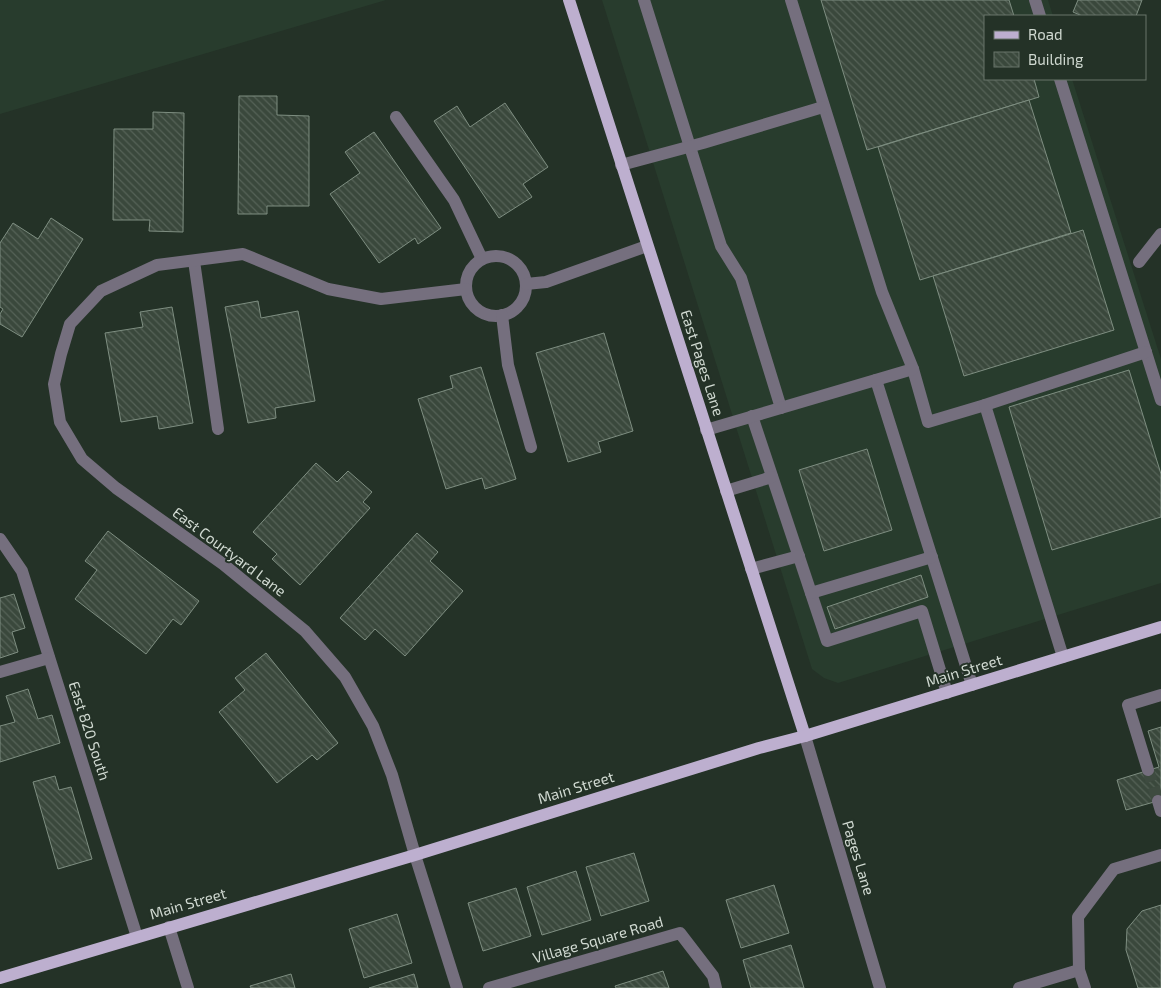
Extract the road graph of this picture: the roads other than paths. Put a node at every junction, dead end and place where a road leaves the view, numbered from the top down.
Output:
1 (569, 0) edge
2 (644, 0) edge
3 (791, 0) edge
4 (1035, 0) edge
5 (1040, 15) edge
6 (1060, 80) edge
7 (823, 107) junction
8 (396, 117) dead end
9 (690, 146) junction
10 (621, 166) junction
11 (1161, 234) edge
12 (647, 246) junction
13 (482, 259) junction
14 (194, 260) junction
15 (1138, 262) dead end
16 (526, 284) junction
17 (466, 289) junction
18 (502, 315) junction
19 (1146, 352) junction
20 (912, 369) junction
21 (876, 380) junction
22 (1161, 400) edge
23 (985, 405) junction
24 (781, 408) junction
25 (752, 416) junction
26 (218, 429) dead end
27 (706, 430) junction
28 (531, 447) dead end
29 (772, 477) junction
30 (726, 491) junction
31 (0, 539) edge
32 (799, 556) junction
33 (932, 557) junction
34 (751, 569) junction
35 (811, 593) junction
36 (1161, 627) edge
37 (1063, 657) junction
38 (48, 658) junction
39 (0, 672) edge
40 (972, 685) junction
41 (947, 693) junction
42 (1161, 695) edge
43 (805, 736) junction
44 (1148, 770) tunnel mouth
45 (415, 855) junction
46 (1161, 855) edge
47 (170, 927) junction
48 (137, 936) junction
49 (1079, 970) junction
50 (0, 978) edge
51 (1026, 987) edge
52 (188, 988) edge
53 (457, 988) edge
54 (489, 988) edge
55 (716, 988) edge
56 (880, 988) edge
57 (1085, 988) edge

1 - 10 main road, East Pages Lane
2 - 9 street
3 - 7 street
4 - 5 street
6 - 19 street
7 - 9 street
7 - 20 street
8 - 13 street
9 - 10 street
9 - 24 street
10 - 12 main road, East Pages Lane
11 - 15 street
12 - 16 street
12 - 27 main road, East Pages Lane
13 - 16 street
13 - 17 street
14 - 17 street
14 - 26 street
14 - 45 street, East Courtyard Lane
16 - 18 street
17 - 18 street
18 - 28 street
19 - 22 street
19 - 23 street
20 - 21 street
20 - 23 street
21 - 24 street
21 - 33 street
23 - 37 street
24 - 25 street
25 - 27 street
25 - 29 street
27 - 30 main road, East Pages Lane
29 - 30 street
29 - 32 street
30 - 34 main road, East Pages Lane
31 - 38 street, East 820 South
32 - 34 street
32 - 35 street
33 - 35 street
33 - 40 street
34 - 43 main road, East Pages Lane
35 - 41 street
36 - 37 main road, Main Street
37 - 40 main road, Main Street
38 - 39 street
38 - 48 street, East 820 South
40 - 41 main road, Main Street
41 - 43 main road, Main Street
42 - 44 street
43 - 45 main road, Main Street
43 - 56 street, Pages Lane
45 - 47 main road, Main Street
45 - 53 street, East Courtyard Lane
46 - 49 street
47 - 48 main road, Main Street
47 - 52 street
48 - 50 main road, Main Street
49 - 51 street
49 - 57 street
54 - 55 street, Village Square Road

